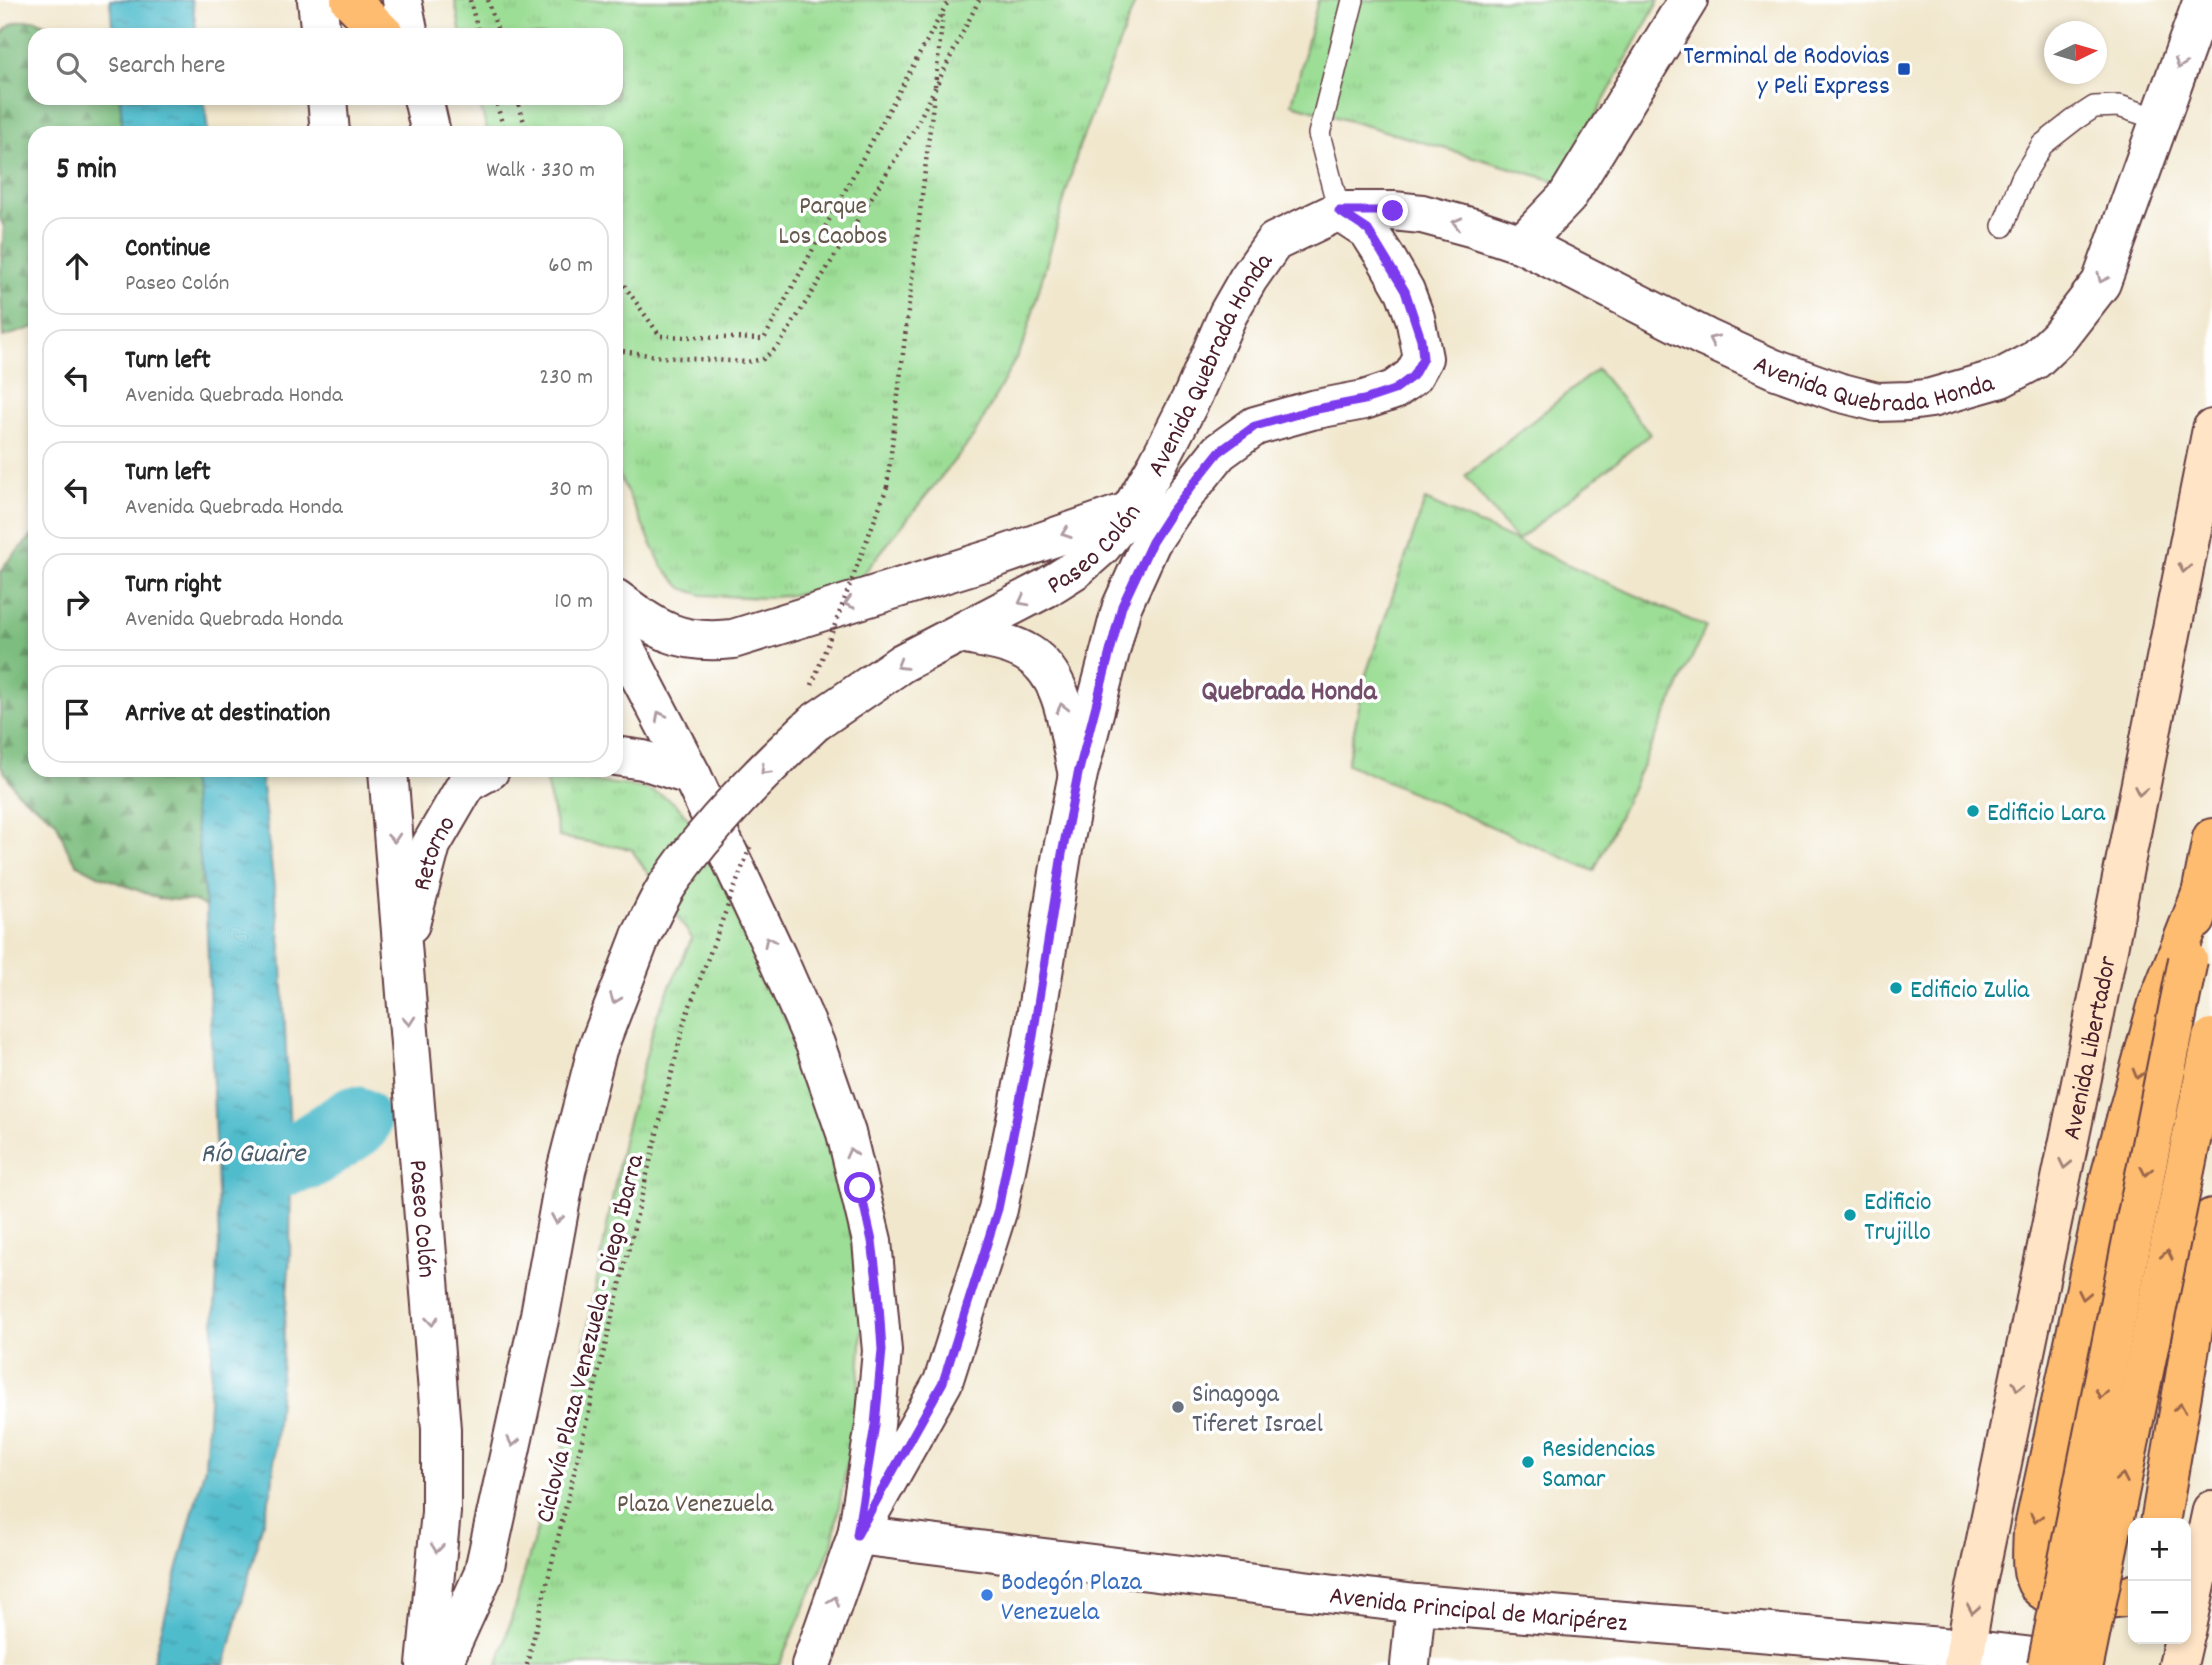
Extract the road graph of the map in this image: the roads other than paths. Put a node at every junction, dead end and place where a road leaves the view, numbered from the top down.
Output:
1 (317, 0) edge
2 (350, 0) edge
3 (402, 0) edge
4 (1353, 0) edge
5 (1688, 0) edge
6 (2203, 0) edge
7 (320, 28) edge
8 (378, 28) edge
9 (408, 28) edge
10 (328, 105) edge
11 (425, 105) edge
12 (2161, 120) junction
13 (329, 126) edge
14 (429, 126) edge
15 (1339, 211) junction
16 (2003, 226) dead end
17 (1522, 244) junction
18 (2212, 429) edge
19 (1130, 511) junction
20 (623, 604) edge
21 (961, 634) junction
22 (623, 644) edge
23 (623, 757) edge
24 (1078, 774) junction
25 (692, 776) junction
26 (389, 777) edge
27 (478, 777) edge
28 (2212, 838) edge
29 (2201, 894) junction
30 (403, 953) junction
31 (2212, 1038) edge
32 (2212, 1217) edge
33 (2212, 1510) edge
34 (2161, 1518) edge
35 (857, 1535) junction
36 (2128, 1595) edge
37 (1416, 1604) junction
38 (2191, 1609) edge
39 (2183, 1644) edge
40 (1964, 1657) edge
41 (426, 1665) edge
42 (442, 1665) edge
43 (811, 1665) edge
44 (1410, 1665) edge
45 (2047, 1665) edge
46 (2084, 1665) edge
47 (2103, 1665) edge
48 (2178, 1665) edge

1 - 7 street
2 - 8 main road
3 - 9 street
4 - 15 lane
5 - 17 street
6 -> 12 street, Avenida Quebrada Honda
10 - 13 street
11 - 14 street
12 - 16 lane
12 -> 17 street, Avenida Quebrada Honda
17 -> 15 street, Avenida Quebrada Honda
15 - 19 street, Avenida Quebrada Honda
15 - 24 street, Avenida Quebrada Honda
18 -> 40 main road, Avenida Libertador
19 -> 20 street, Paseo Colón
19 -> 21 street, Paseo Colón
24 -> 21 street, Avenida Quebrada Honda
21 -> 42 street, Paseo Colón, bridge
25 -> 22 street
23 - 25 street
24 - 35 street, Avenida Quebrada Honda
35 -> 25 street
26 -> 30 street, Paseo Colón
27 - 30 street, Retorno
28 - 29 main road
29 -> 36 main road
29 -> 45 main road, bridge
30 -> 41 street, Paseo Colón
46 -> 31 main road, bridge
34 -> 32 main road
33 - 38 main road
35 - 37 street, Avenida Principal de Maripérez
43 -> 35 street
37 - 40 street, Avenida Principal de Maripérez
37 - 44 street
39 - 48 main road
40 - 47 street, Avenida Principal de Maripérez

